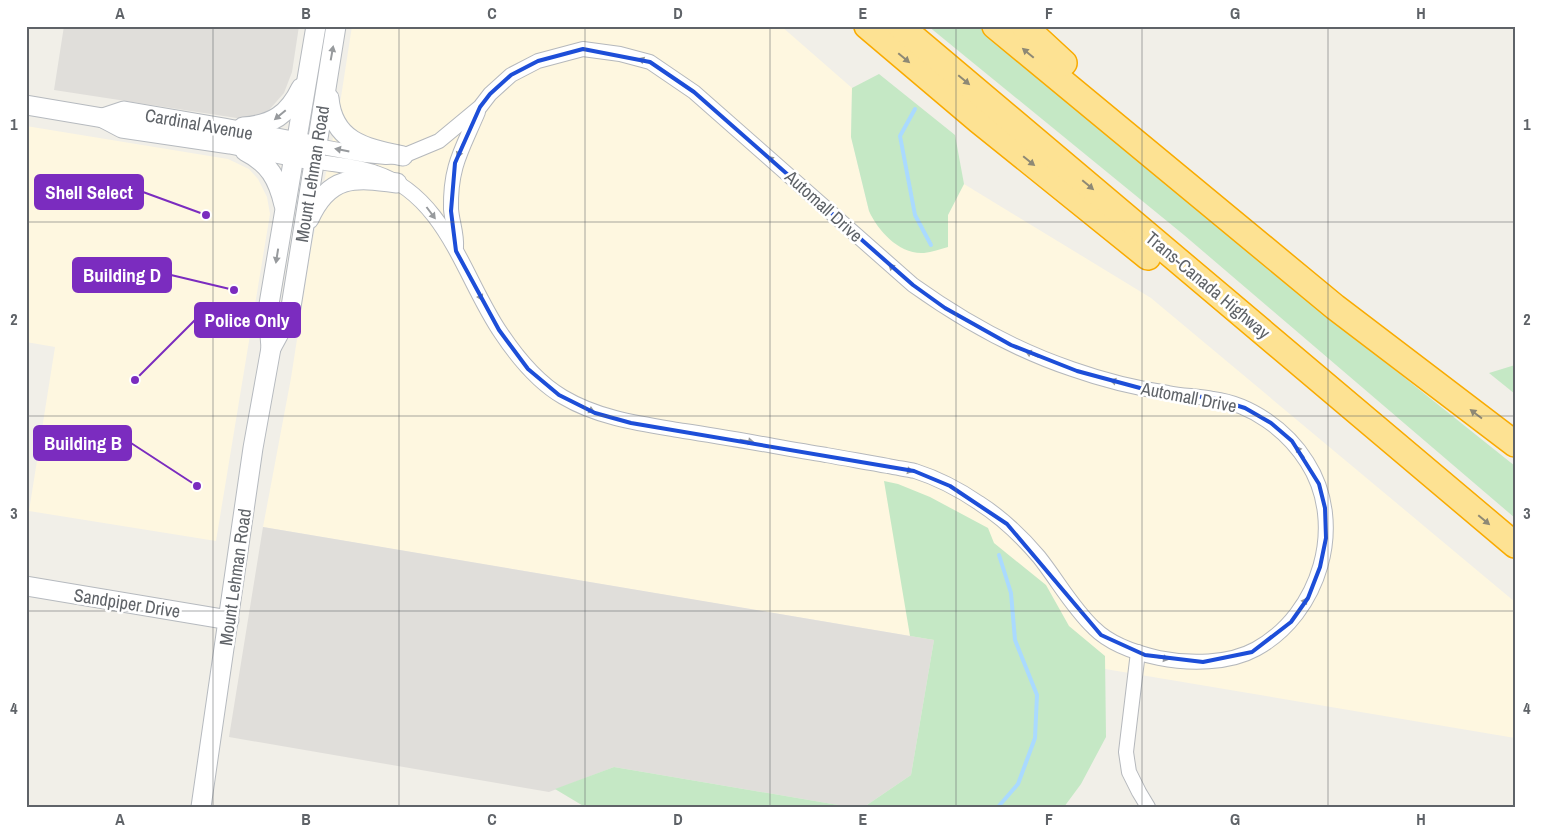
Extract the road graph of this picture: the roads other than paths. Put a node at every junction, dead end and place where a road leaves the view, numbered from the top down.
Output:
1 (316, 26) edge
2 (336, 26) edge
3 (867, 26) edge
4 (900, 26) edge
5 (995, 26) edge
6 (1024, 26) edge
7 (307, 75) junction
8 (327, 79) junction
9 (26, 105) edge
10 (480, 107) junction
11 (227, 136) junction
12 (294, 150) junction
13 (316, 153) junction
14 (403, 156) junction
15 (397, 183) junction
16 (285, 208) junction
17 (304, 232) junction
18 (456, 251) junction
19 (1335, 307) junction
20 (270, 348) junction
21 (1515, 444) edge
22 (1454, 494) junction
23 (1515, 545) edge
24 (26, 586) edge
25 (229, 620) junction
26 (1138, 652) junction
27 (201, 807) edge
28 (1148, 807) edge

1 - 7 main road, Mount Lehman Road
8 -> 2 main road, Mount Lehman Road
3 -> 22 highway
4 -> 22 highway, Trans-Canada Highway
19 -> 5 highway
6 - 19 highway
7 -> 11 main road
7 - 12 main road, Mount Lehman Road
8 - 13 main road, Mount Lehman Road
8 - 14 main road
9 - 11 main road, Cardinal Avenue
10 - 14 street, Automall Drive
10 -> 18 street, Automall Drive
26 -> 10 street, Automall Drive
11 - 12 main road, Cardinal Avenue
11 - 16 main road
12 - 13 main road, Cardinal Avenue
12 - 16 main road, Mount Lehman Road
14 -> 13 street, Automall Drive
13 - 15 street, Automall Drive
13 - 17 main road, Mount Lehman Road
15 - 17 main road
15 -> 18 street, Automall Drive
16 -> 20 main road, Mount Lehman Road
17 - 20 main road, Mount Lehman Road
18 -> 26 street, Automall Drive
21 -> 19 highway
20 - 25 main road, Mount Lehman Road
22 -> 23 highway, Trans-Canada Highway
24 - 25 main road, Sandpiper Drive
25 - 27 main road, Mount Lehman Road
26 - 28 street

